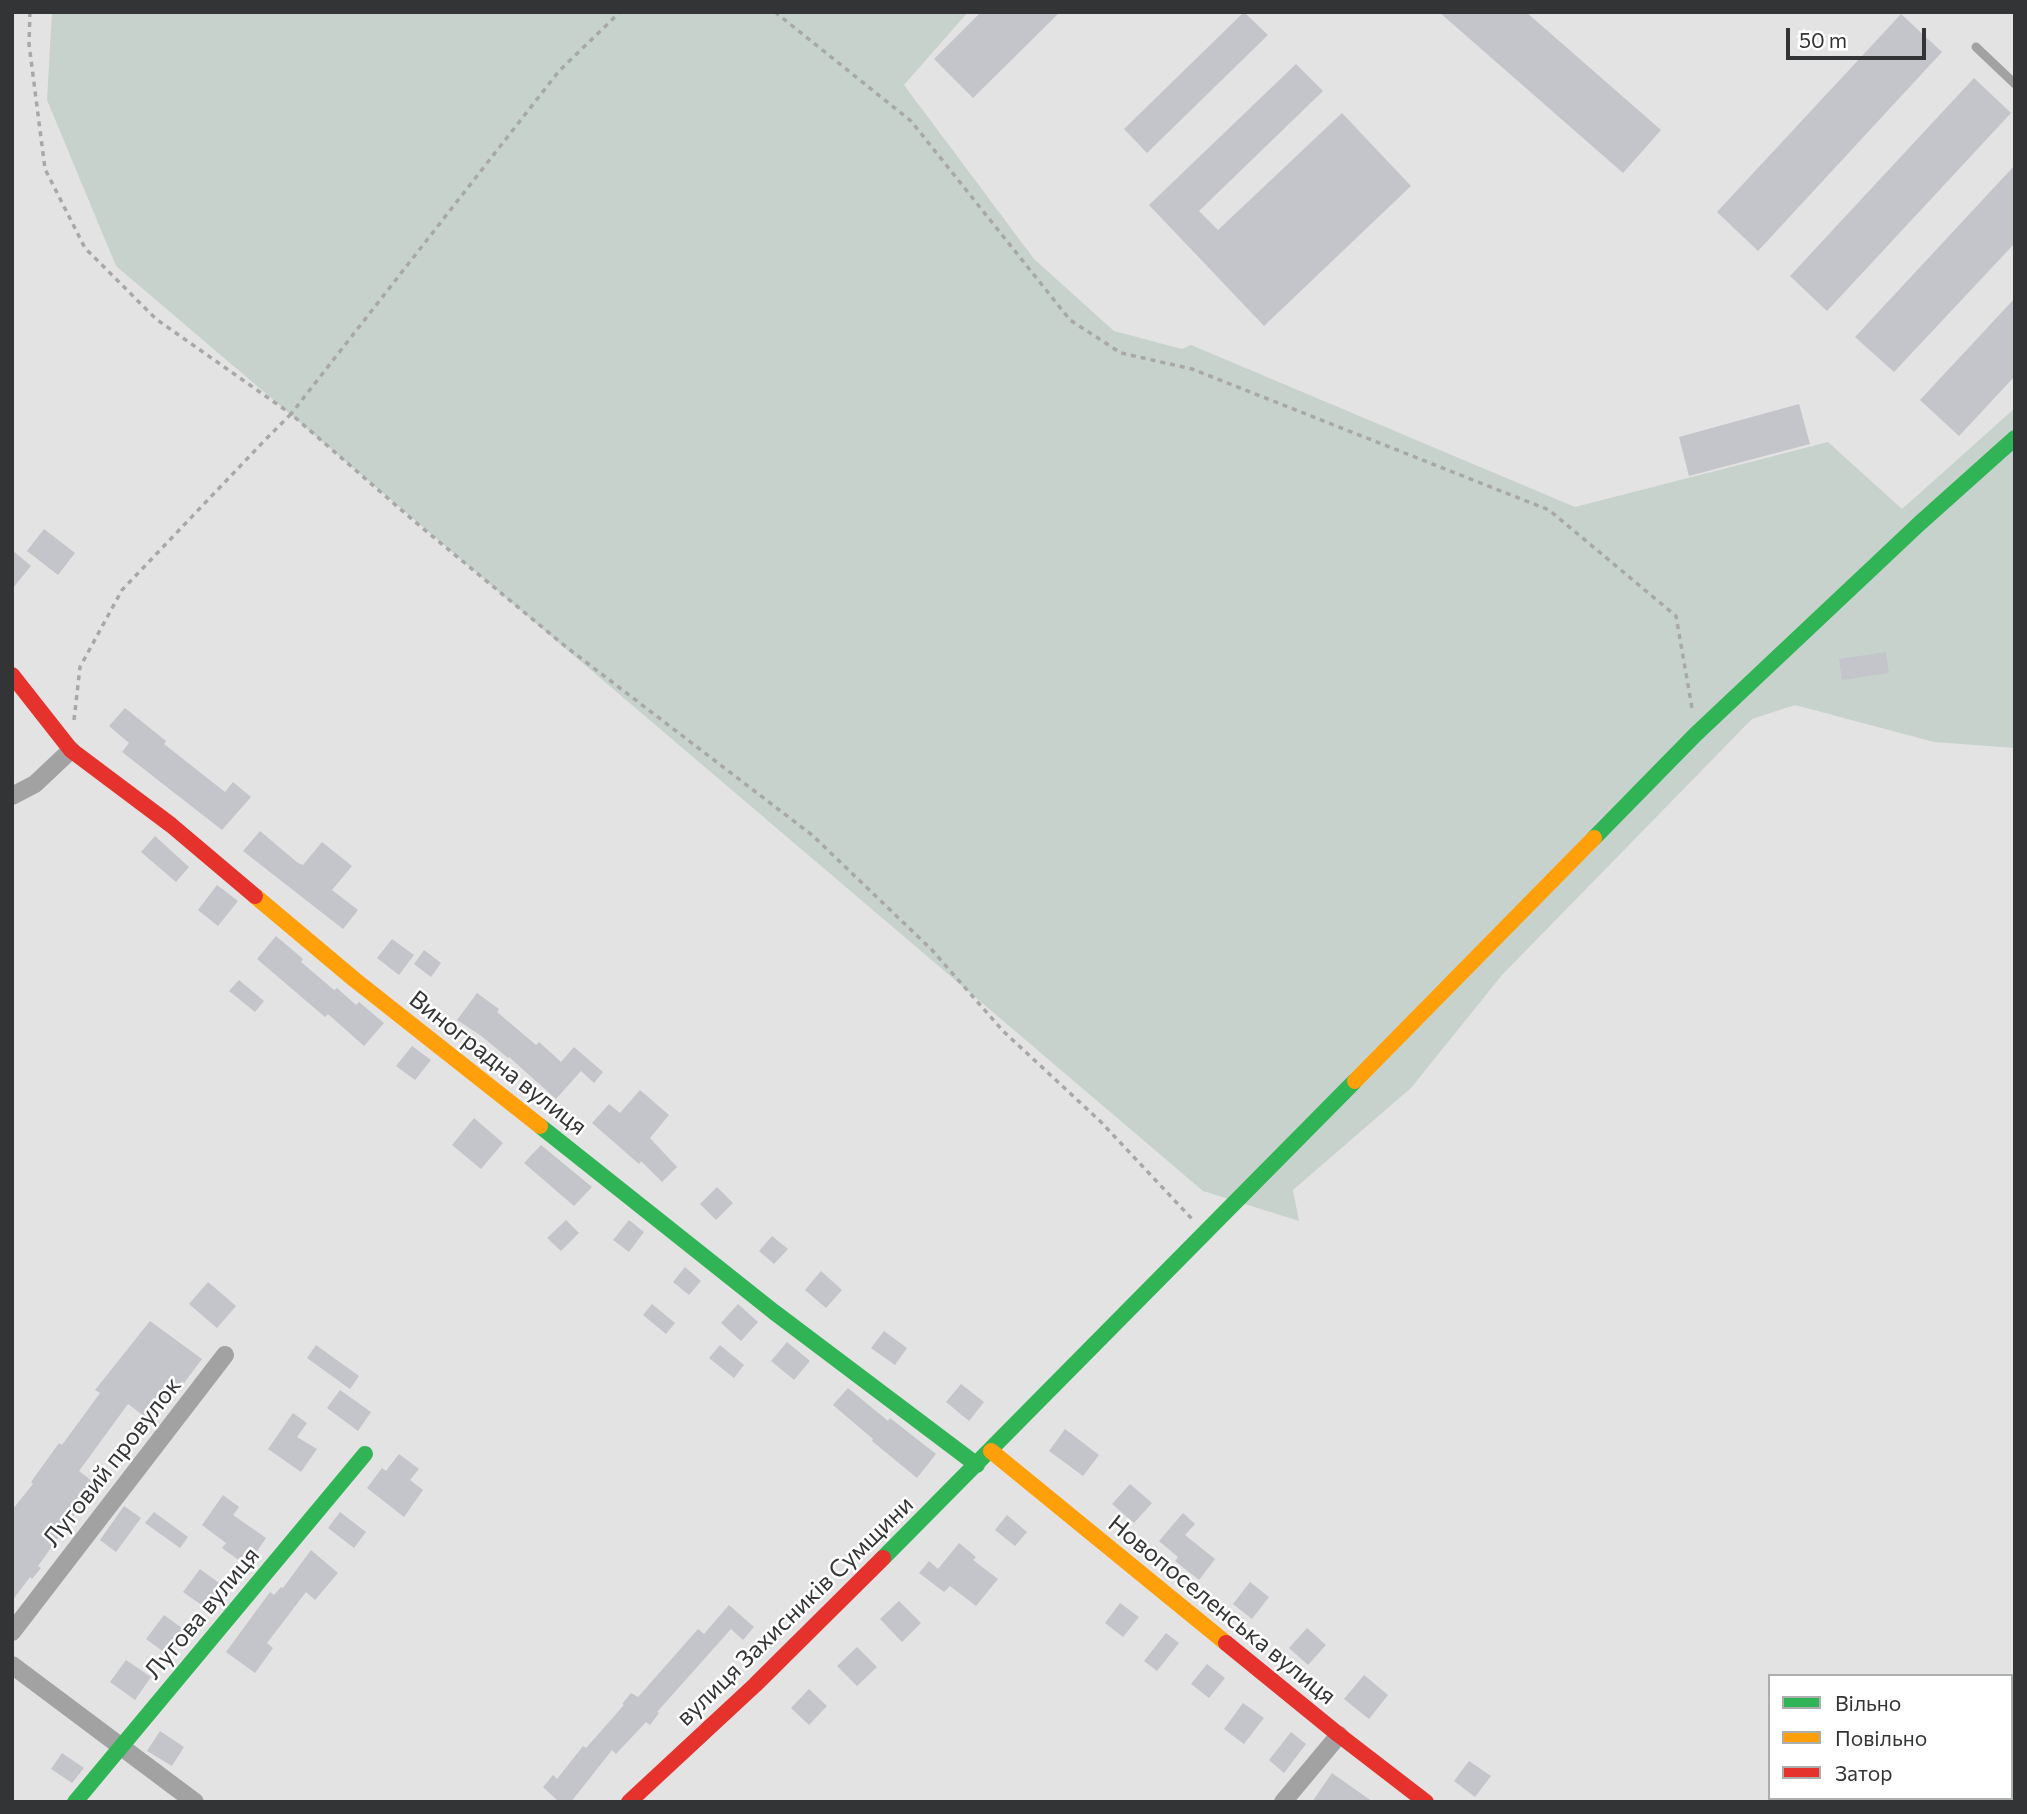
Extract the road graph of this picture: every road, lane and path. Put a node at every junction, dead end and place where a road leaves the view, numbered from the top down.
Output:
1 (30, 12) edge
2 (620, 12) edge
3 (775, 12) edge
4 (1976, 47) dead end
5 (2015, 84) edge
6 (291, 414) junction
7 (2015, 438) edge
8 (12, 675) edge
9 (1696, 734) junction
10 (71, 750) junction
11 (12, 796) edge
12 (1205, 1233) junction
13 (225, 1355) dead end
14 (991, 1451) junction
15 (365, 1454) dead end
16 (977, 1465) junction
17 (12, 1632) edge
18 (12, 1665) edge
19 (1339, 1735) junction
20 (120, 1747) junction
21 (75, 1802) edge
22 (195, 1802) edge
23 (629, 1802) edge
24 (1283, 1802) edge
25 (1426, 1802) edge

1 - 6 path
2 - 6 path
3 - 9 path
4 - 5 lane
6 - 10 path
6 - 12 path
7 - 9 street, вулиця Захисників Сумщини
8 - 10 street, Виноградна вулиця
9 - 12 street, вулиця Захисників Сумщини
10 - 11 street
10 - 16 street, Виноградна вулиця
12 - 14 street, вулиця Захисників Сумщини
13 - 17 street, Луговий провулок
14 - 16 street, вулиця Захисників Сумщини
14 - 19 street, Новопоселенська вулиця
15 - 20 street, Лугова вулиця
16 - 23 street, вулиця Захисників Сумщини
18 - 20 street
19 - 24 street
19 - 25 street, Новопоселенська вулиця
20 - 21 street, Лугова вулиця
20 - 22 street

